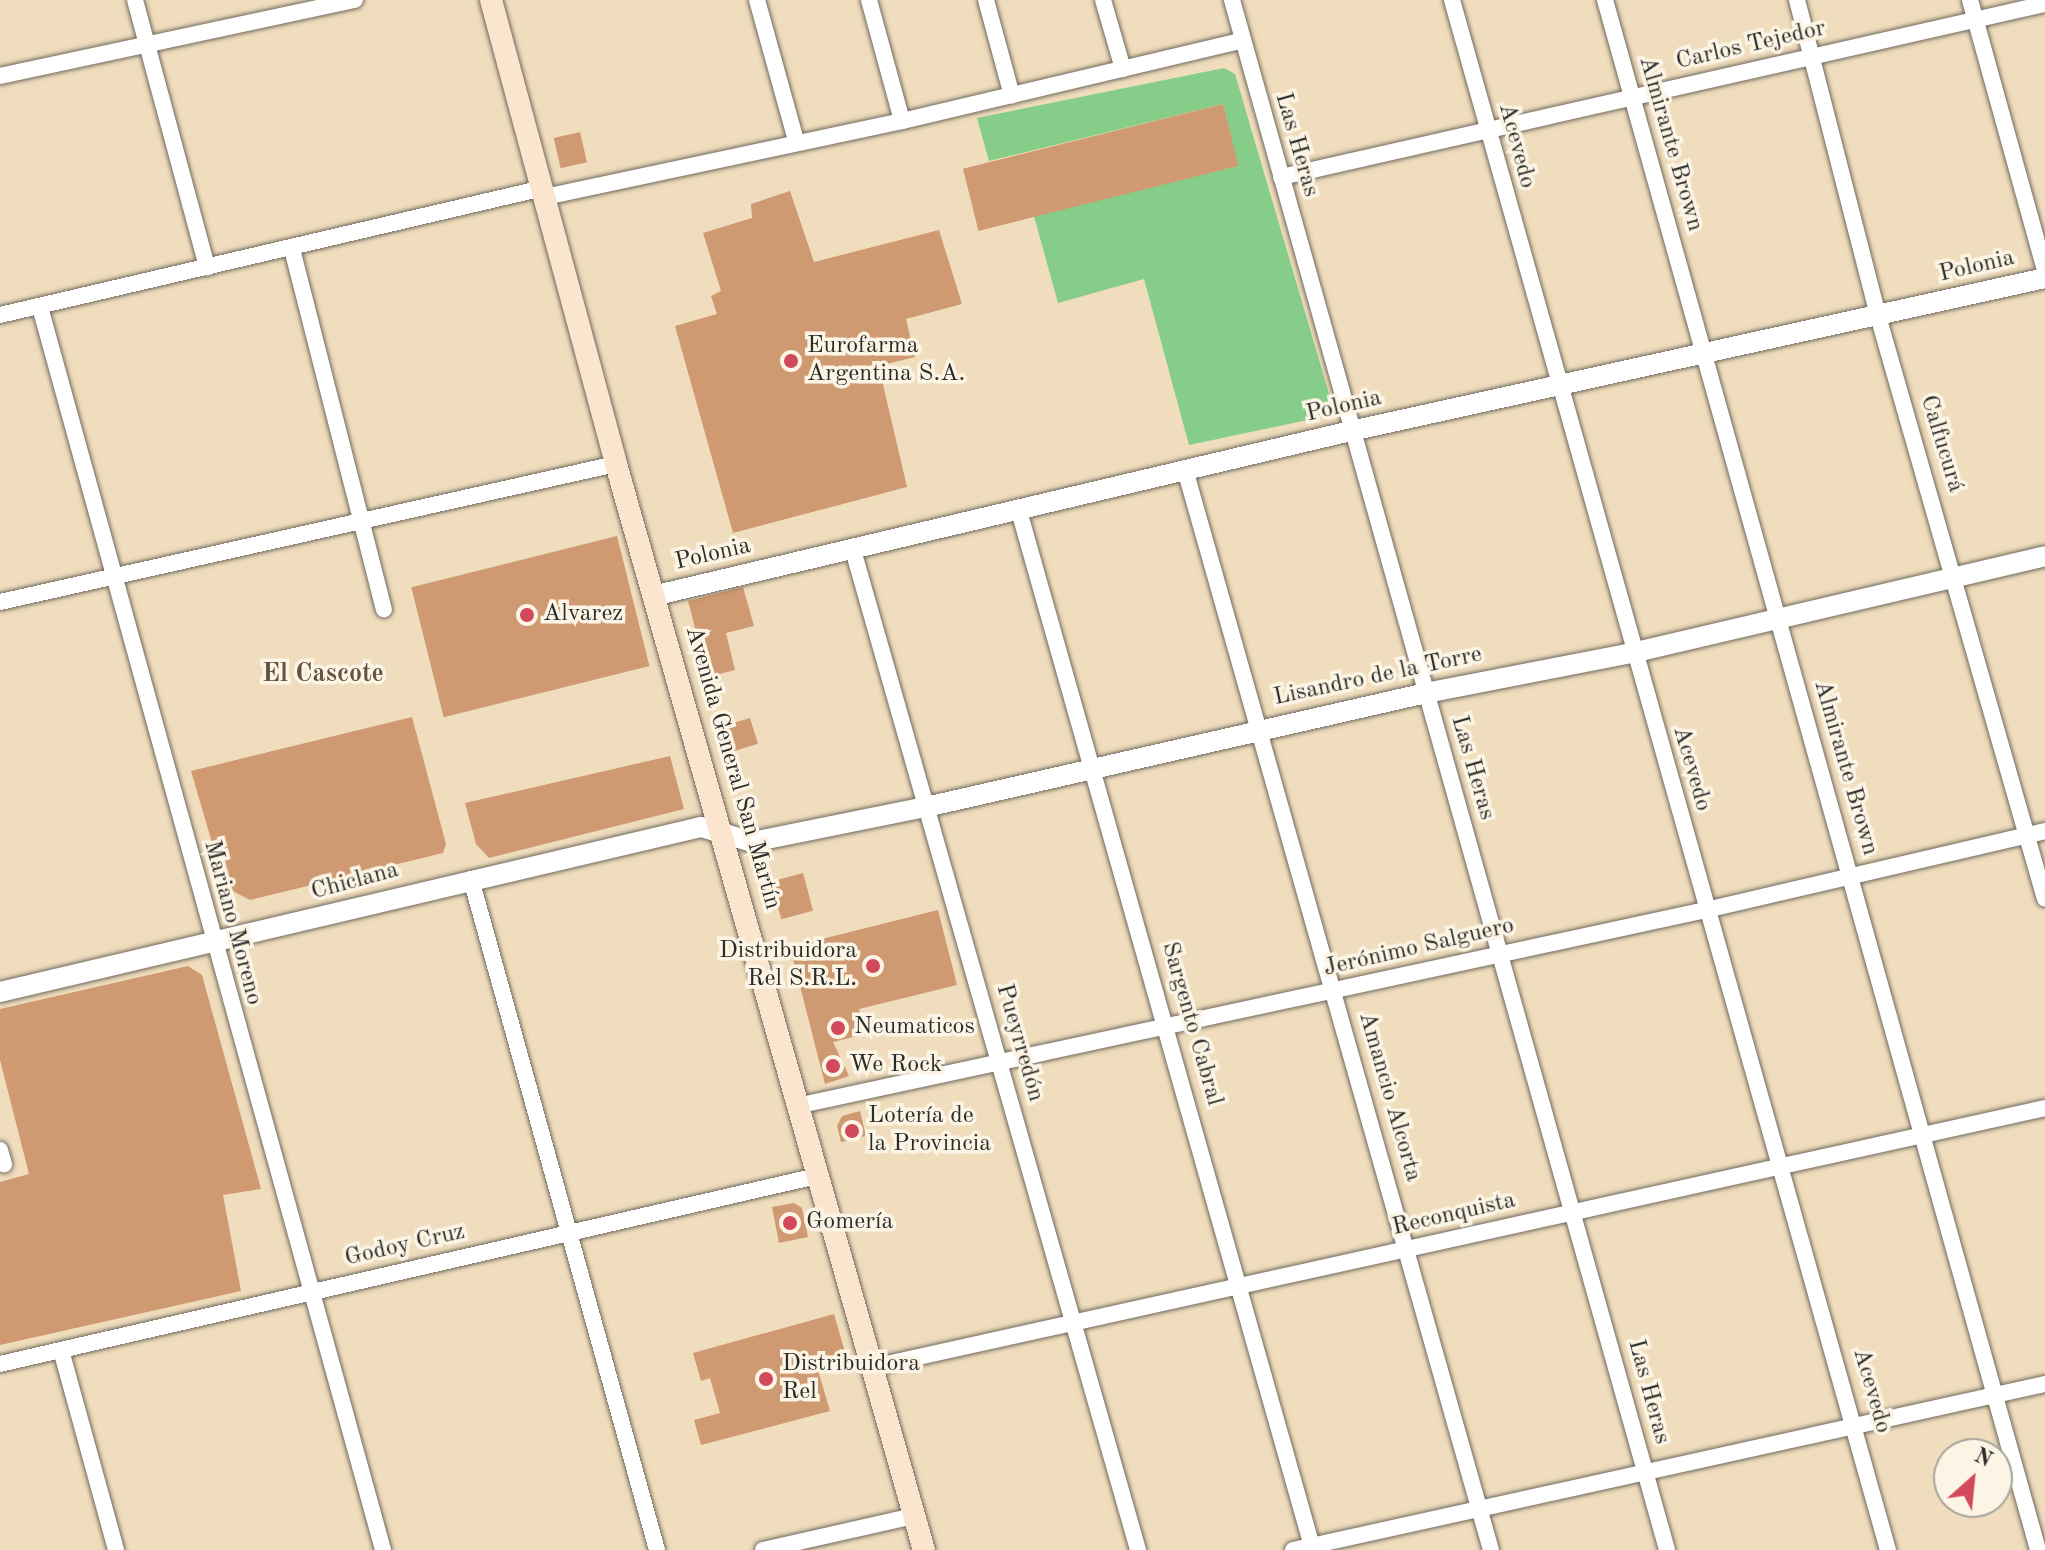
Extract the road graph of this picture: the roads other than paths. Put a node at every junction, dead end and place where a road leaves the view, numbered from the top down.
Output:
1 (135, 0) edge
2 (355, 0) edge
3 (491, 0) edge
4 (757, 0) edge
5 (869, 0) edge
6 (986, 0) edge
7 (1103, 0) edge
8 (1232, 0) edge
9 (1452, 0) edge
10 (1605, 0) edge
11 (1797, 0) edge
12 (1970, 0) edge
13 (2045, 4) edge
14 (1974, 17) junction
15 (1240, 41) junction
16 (148, 44) junction
17 (1813, 57) junction
18 (1123, 69) junction
19 (0, 76) edge
20 (1012, 96) junction
21 (1632, 97) junction
22 (902, 121) junction
23 (1486, 131) junction
24 (796, 141) junction
25 (1281, 177) junction
26 (544, 192) junction
27 (292, 249) junction
28 (207, 267) junction
29 (2045, 271) edge
30 (2045, 278) edge
31 (40, 307) junction
32 (0, 315) edge
33 (1878, 316) junction
34 (1705, 354) junction
35 (1557, 387) junction
36 (1351, 431) junction
37 (616, 464) junction
38 (1186, 473) junction
39 (1019, 511) junction
40 (364, 523) junction
41 (853, 550) junction
42 (2045, 556) edge
43 (114, 575) junction
44 (1955, 577) junction
45 (657, 595) junction
46 (0, 602) edge
47 (384, 609) dead end
48 (1778, 619) junction
49 (1632, 653) junction
50 (1426, 693) junction
51 (1258, 729) junction
52 (1092, 767) junction
53 (926, 807) junction
54 (2045, 831) edge
55 (723, 833) junction
56 (2026, 835) junction
57 (1851, 877) junction
58 (471, 879) junction
59 (2045, 899) edge
60 (1706, 910) junction
61 (212, 944) junction
62 (1501, 955) junction
63 (0, 992) edge
64 (1333, 992) junction
65 (1168, 1028) junction
66 (999, 1060) junction
67 (801, 1105) junction
68 (2045, 1108) edge
69 (1922, 1139) junction
70 (1779, 1168) junction
71 (821, 1175) junction
72 (1573, 1212) junction
73 (570, 1233) junction
74 (1409, 1249) junction
75 (1240, 1290) junction
76 (312, 1292) junction
77 (1072, 1327) junction
78 (61, 1350) junction
79 (0, 1364) edge
80 (873, 1367) junction
81 (2045, 1384) edge
82 (1997, 1396) junction
83 (1857, 1428) junction
84 (1645, 1472) junction
85 (1479, 1506) junction
86 (914, 1516) junction
87 (1312, 1548) edge
88 (116, 1550) edge
89 (383, 1550) edge
90 (657, 1550) edge
91 (763, 1550) edge
92 (924, 1550) edge
93 (1138, 1550) edge
94 (1293, 1550) edge
95 (1491, 1550) edge
96 (1667, 1550) edge
97 (1888, 1550) edge
98 (2038, 1550) edge

1 - 16 street
2 - 16 street
3 - 26 main road, Avenida General San Martín
4 - 24 street
5 - 22 street
6 - 20 street
7 - 18 street
8 - 15 street, Las Heras
9 - 23 street, Acevedo
10 - 21 street, Almirante Brown
11 - 17 street, Calfucurá
12 - 14 street
13 - 14 street, Carlos Tejedor
14 - 17 street, Carlos Tejedor
14 - 29 street
15 - 18 street
15 - 25 street, Las Heras
16 - 19 street
16 - 28 street
17 - 21 street, Carlos Tejedor
17 - 33 street, Calfucurá
18 - 20 street
20 - 22 street
21 - 23 street, Carlos Tejedor
21 - 34 street, Almirante Brown
22 - 24 street
23 - 25 street, Carlos Tejedor
23 - 35 street, Acevedo
24 - 26 street
25 - 36 street, Las Heras
26 - 27 street
26 - 37 main road, Avenida General San Martín
27 - 28 street
27 - 40 street
28 - 31 street
30 - 33 street, Polonia
31 - 32 street
31 - 43 street, Mariano Moreno
33 - 34 street, Polonia
33 - 44 street, Calfucurá
34 - 35 street, Polonia
34 - 48 street, Almirante Brown
35 - 36 street, Polonia
35 - 49 street, Acevedo
36 - 38 street, Polonia
36 - 50 street, Las Heras
37 - 40 street
37 - 45 main road, Avenida General San Martín
38 - 39 street, Polonia
38 - 51 street, Amancio Alcorta
39 - 41 street, Polonia
39 - 52 street, Sargento Cabral
40 - 43 street
40 - 47 street
41 - 45 street, Polonia
41 - 53 street, Pueyrredón
42 - 44 street, Lisandro de la Torre
43 - 46 street
43 - 61 street, Mariano Moreno
44 - 48 street, Lisandro de la Torre
44 - 56 street, Calfucurá
45 - 55 main road, Avenida General San Martín
48 - 49 street, Lisandro de la Torre
48 - 57 street, Almirante Brown
49 - 50 street, Lisandro de la Torre
49 - 60 street, Acevedo
50 - 51 street, Lisandro de la Torre
50 - 62 street, Las Heras
51 - 52 street, Lisandro de la Torre
51 - 64 street, Amancio Alcorta
52 - 53 street, Lisandro de la Torre
52 - 65 street, Sargento Cabral
53 - 55 street, Lisandro de la Torre
53 - 66 street, Pueyrredón
54 - 56 street, Jerónimo Salguero
55 - 58 street, Chiclana
55 - 67 main road, Avenida General San Martín
56 - 57 street, Jerónimo Salguero
56 - 59 street, Calfucurá
57 - 60 street, Jerónimo Salguero
57 - 69 street, Almirante Brown
58 - 61 street, Chiclana
58 - 73 street
60 - 62 street, Jerónimo Salguero
60 - 70 street, Acevedo
61 - 63 street, Chiclana
61 - 76 street, Mariano Moreno
62 - 64 street, Jerónimo Salguero
62 - 72 street, Las Heras
64 - 65 street, Jerónimo Salguero
64 - 74 street, Amancio Alcorta
65 - 66 street, Jerónimo Salguero
65 - 75 street, Sargento Cabral
66 - 67 street, Jerónimo Salguero
66 - 77 street, Pueyrredón
67 - 71 main road, Avenida General San Martín
68 - 69 street, Reconquista
69 - 70 street, Reconquista
69 - 82 street, Almirante Brown
70 - 72 street, Reconquista
70 - 83 street, Acevedo
71 - 73 street, Godoy Cruz
71 - 80 main road, Avenida General San Martín
72 - 74 street, Reconquista
72 - 84 street, Las Heras
73 - 76 street, Godoy Cruz
73 - 90 street
74 - 75 street, Reconquista
74 - 85 street, Amancio Alcorta
75 - 77 street, Reconquista
75 - 87 street, Sargento Cabral
76 - 78 street, Godoy Cruz
76 - 89 street, Mariano Moreno
77 - 80 street, Reconquista
77 - 93 street, Pueyrredón
78 - 79 street, Godoy Cruz
78 - 88 street
80 - 86 main road, Avenida General San Martín
81 - 82 street
82 - 83 street
82 - 98 street, Almirante Brown
83 - 84 street
83 - 97 street, Acevedo
84 - 85 street
84 - 96 street, Las Heras
85 - 87 street
85 - 95 street, Amancio Alcorta
86 - 91 street
86 - 92 main road, Avenida General San Martín
87 - 94 street

